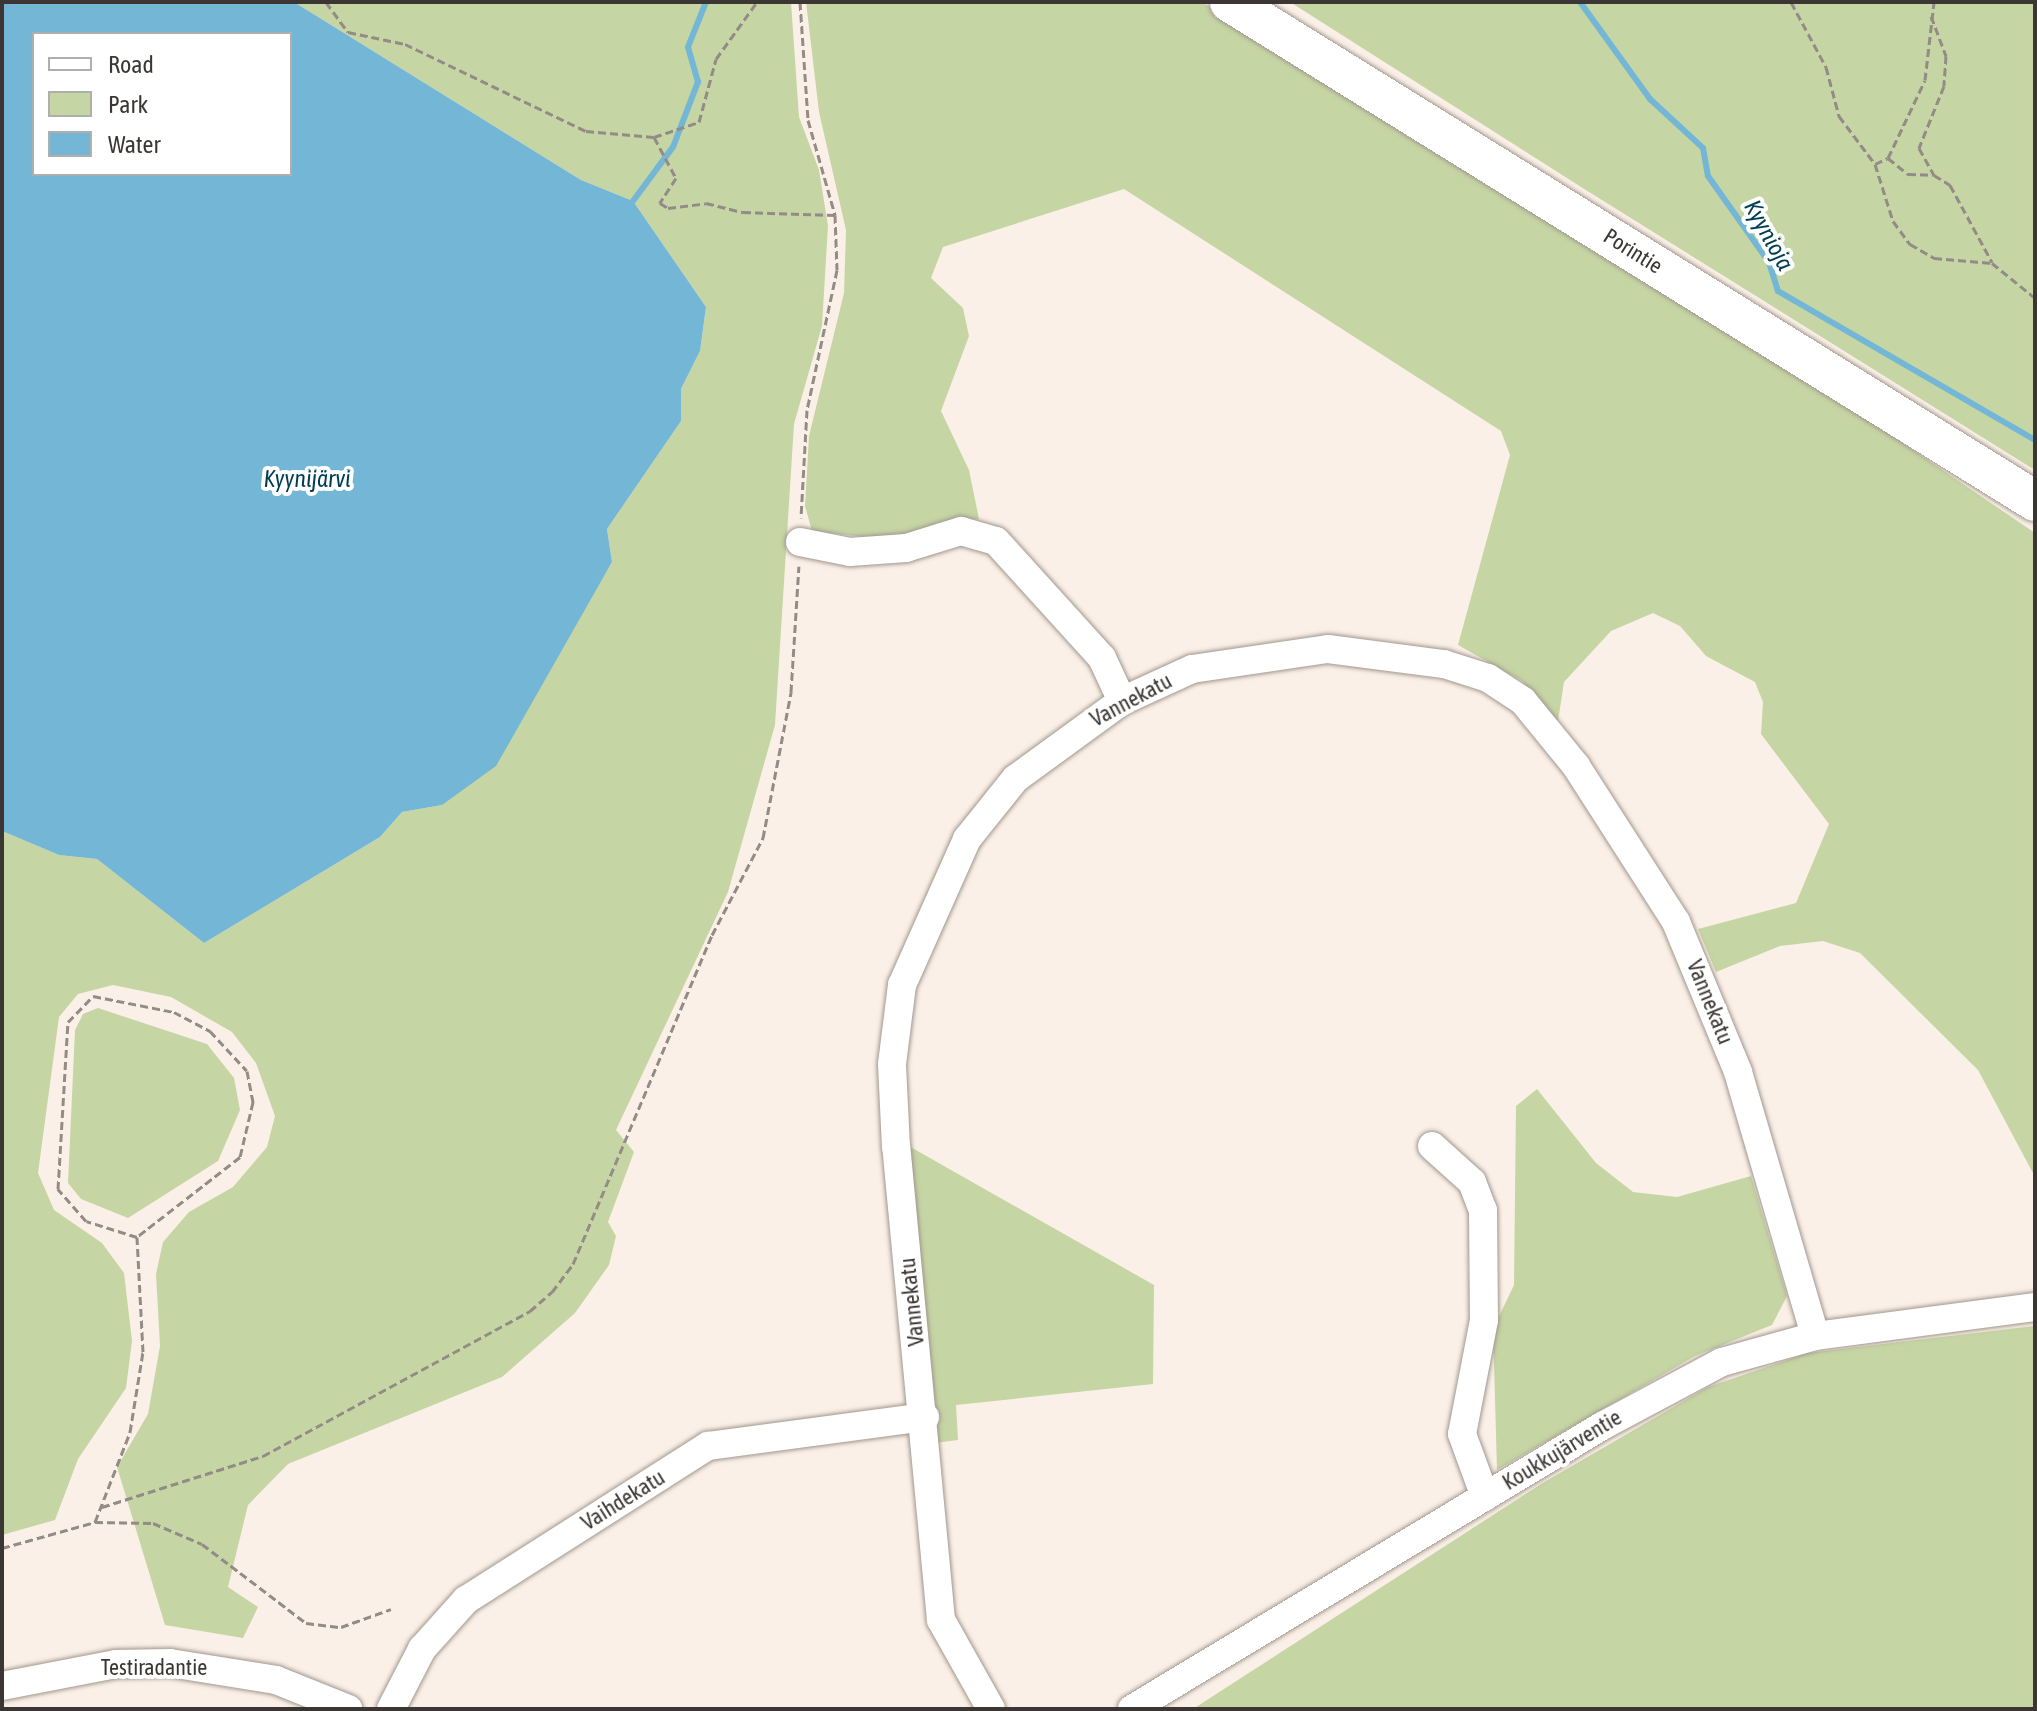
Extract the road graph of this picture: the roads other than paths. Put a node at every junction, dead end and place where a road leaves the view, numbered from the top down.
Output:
1 (1230, 2) edge
2 (2035, 501) edge
3 (800, 542) road end
4 (1122, 701) junction
5 (1432, 1146) dead end
6 (2035, 1307) edge
7 (1815, 1336) junction
8 (925, 1417) junction
9 (1485, 1497) junction
10 (2, 1686) edge
11 (348, 1709) edge
12 (391, 1709) edge
13 (991, 1709) edge
14 (1132, 1709) edge

1 - 2 highway, Porintie
3 - 4 street
4 - 7 street, Vannekatu
4 - 8 street, Vannekatu
5 - 9 street
6 - 7 street, Koukkujärventie
7 - 9 street, Koukkujärventie
8 - 12 street, Vaihdekatu
8 - 13 street, Vannekatu
9 - 14 street, Koukkujärventie
10 - 11 street, Testiradantie

